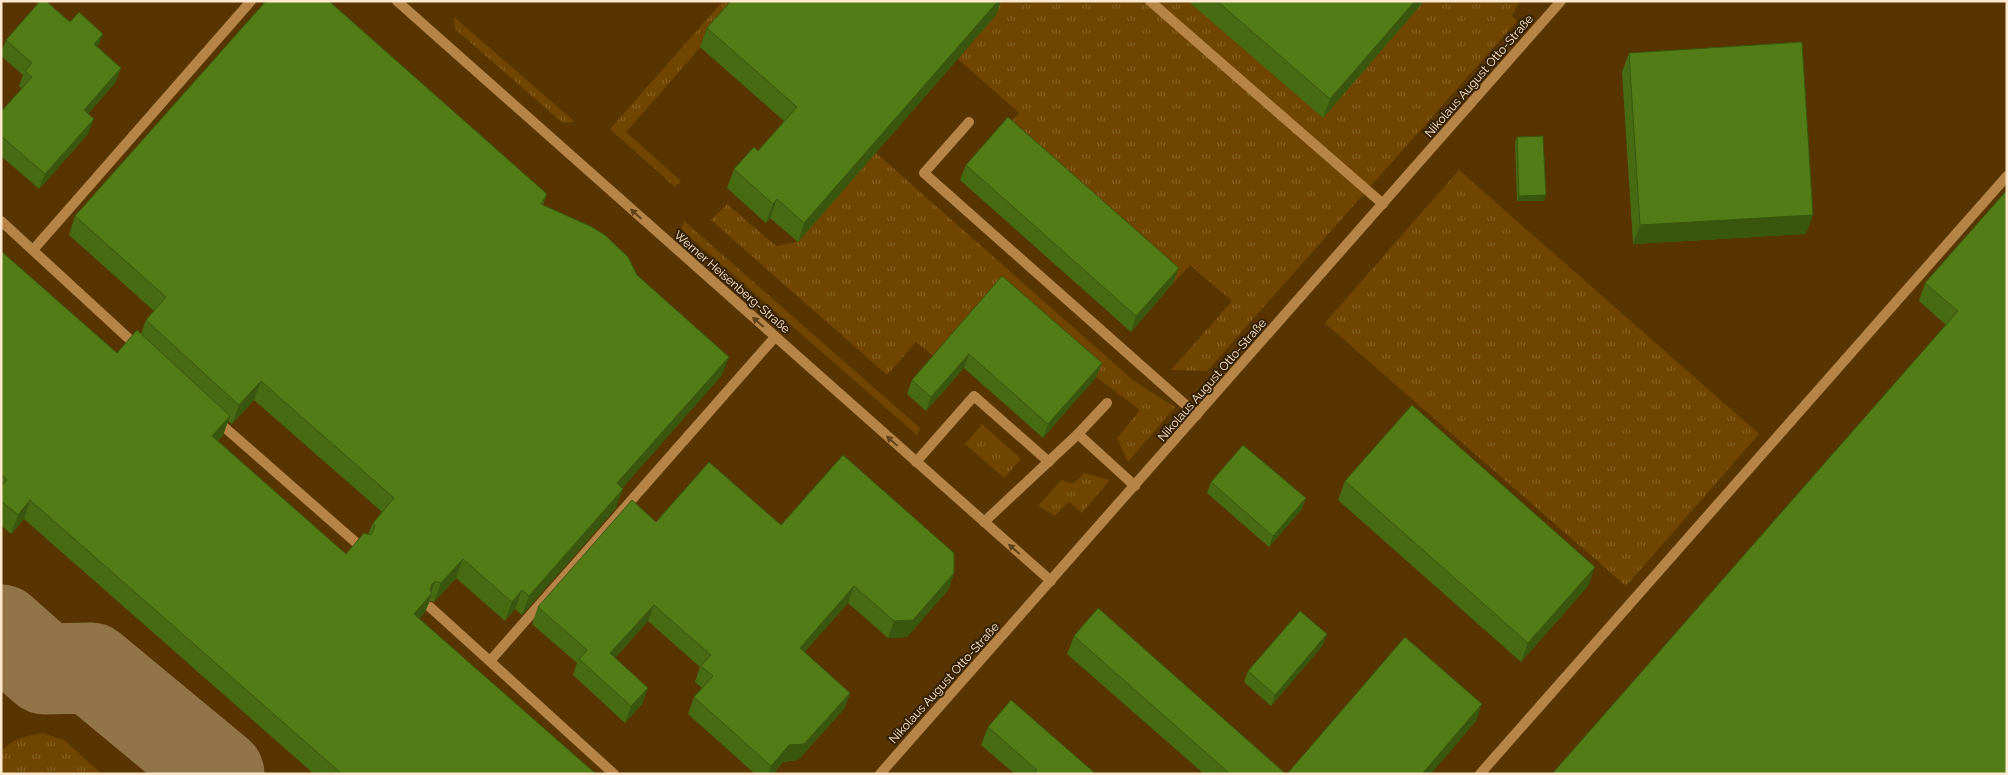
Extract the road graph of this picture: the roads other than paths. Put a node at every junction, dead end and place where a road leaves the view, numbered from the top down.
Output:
1 (251, 1) edge
2 (396, 1) edge
3 (1150, 1) edge
4 (1561, 1) edge
5 (969, 122) dead end
6 (2007, 176) edge
7 (1383, 204) junction
8 (1, 221) edge
9 (34, 250) junction
10 (776, 337) junction
11 (147, 355) edge
12 (1107, 402) dead end
13 (210, 415) edge
14 (1197, 415) junction
15 (1078, 434) junction
16 (916, 462) junction
17 (1048, 462) junction
18 (1135, 486) junction
19 (984, 522) junction
20 (361, 547) edge
21 (1051, 581) junction
22 (430, 607) edge
23 (490, 661) junction
24 (614, 774) edge
25 (880, 774) edge
26 (1480, 774) edge

1 - 9 street
10 -> 2 street, Werner Heisenberg-Straße
3 - 7 street
4 - 7 street, Nikolaus August Otto-Straße
5 - 14 street
6 - 26 street
7 - 14 street, Nikolaus August Otto-Straße
8 - 9 street
9 - 11 street
16 -> 10 street, Werner Heisenberg-Straße
10 - 23 street
12 - 15 street
13 - 20 street
14 - 18 street, Nikolaus August Otto-Straße
15 - 17 street
15 - 18 street
16 - 17 street
16 - 19 street, Werner Heisenberg-Straße
17 - 19 street
18 - 21 street, Nikolaus August Otto-Straße
21 -> 19 street, Werner Heisenberg-Straße
21 - 25 street, Nikolaus August Otto-Straße
22 - 23 street
23 - 24 street

